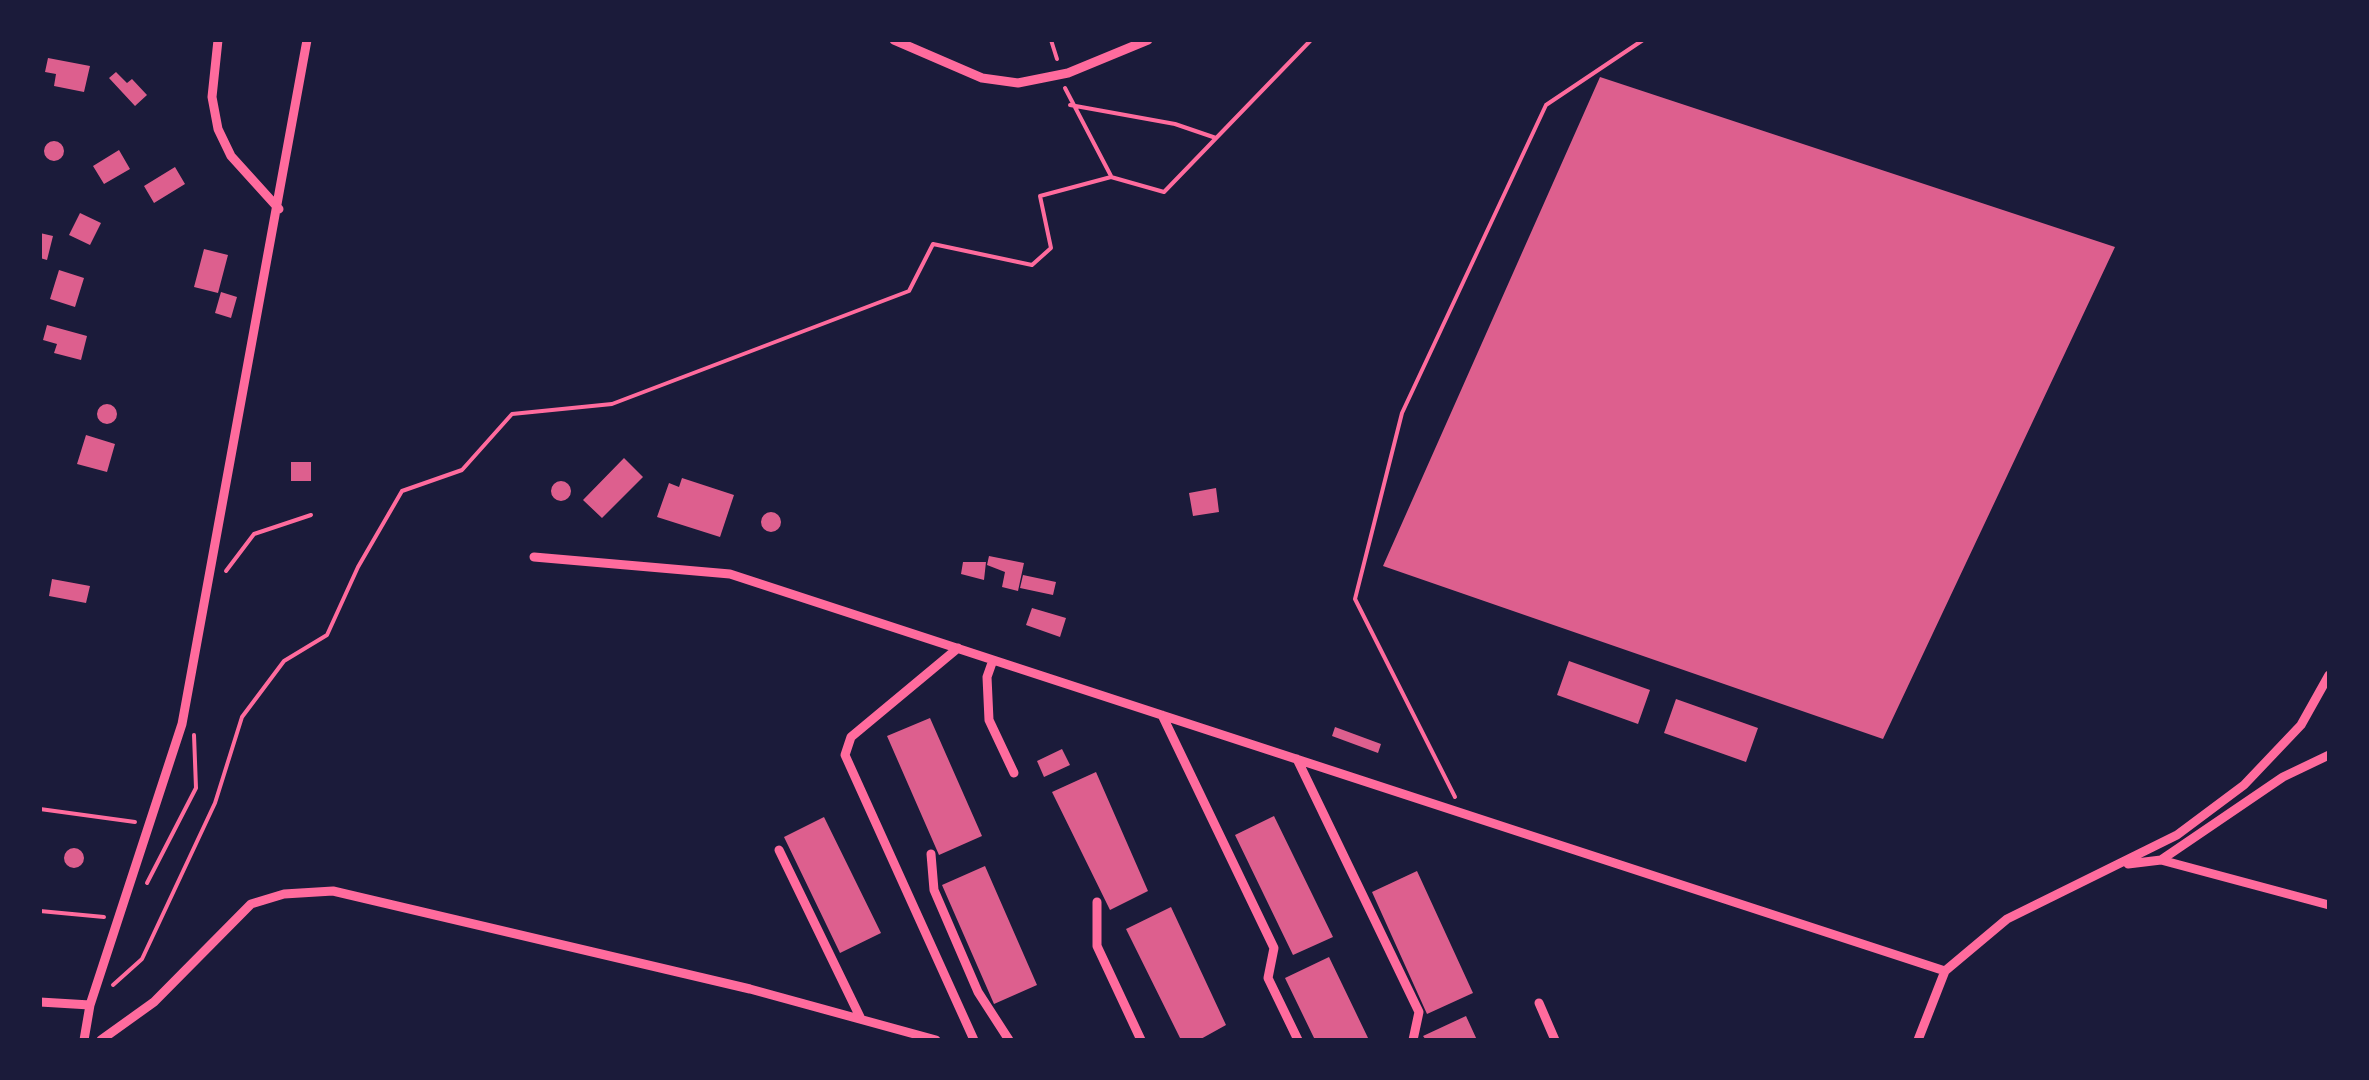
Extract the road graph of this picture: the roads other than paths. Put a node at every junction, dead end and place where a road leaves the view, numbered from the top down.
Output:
1 (218, 40) edge
2 (308, 40) edge
3 (894, 40) edge
4 (1148, 40) edge
5 (279, 208) junction
6 (534, 557) dead end
7 (958, 648) junction
8 (993, 660) junction
9 (2329, 675) edge
10 (1162, 715) junction
11 (2329, 755) edge
12 (1297, 759) junction
13 (1014, 773) dead end
14 (779, 850) dead end
15 (930, 854) dead end
16 (2162, 860) junction
17 (2120, 864) junction
18 (1097, 902) dead end
19 (2329, 905) edge
20 (1945, 971) junction
21 (40, 1002) edge
22 (1539, 1004) dead end
23 (90, 1005) junction
24 (860, 1020) junction
25 (84, 1040) edge
26 (101, 1040) edge
27 (936, 1040) edge
28 (974, 1040) edge
29 (1008, 1040) edge
30 (1141, 1040) edge
31 (1298, 1040) edge
32 (1413, 1040) edge
33 (1555, 1040) edge
34 (1918, 1040) edge

1 - 5 street
2 - 5 street
3 - 4 street
5 - 23 street
6 - 7 street
7 - 8 street
7 - 28 street
8 - 10 street
8 - 13 street
9 - 17 street
10 - 12 street
10 - 31 street
11 - 16 street
12 - 20 street
12 - 32 street
14 - 24 street
15 - 29 street
16 - 17 street
16 - 19 street
17 - 20 street
18 - 30 street
20 - 34 street
21 - 23 street
22 - 33 street
23 - 25 street
24 - 26 street
24 - 27 street

